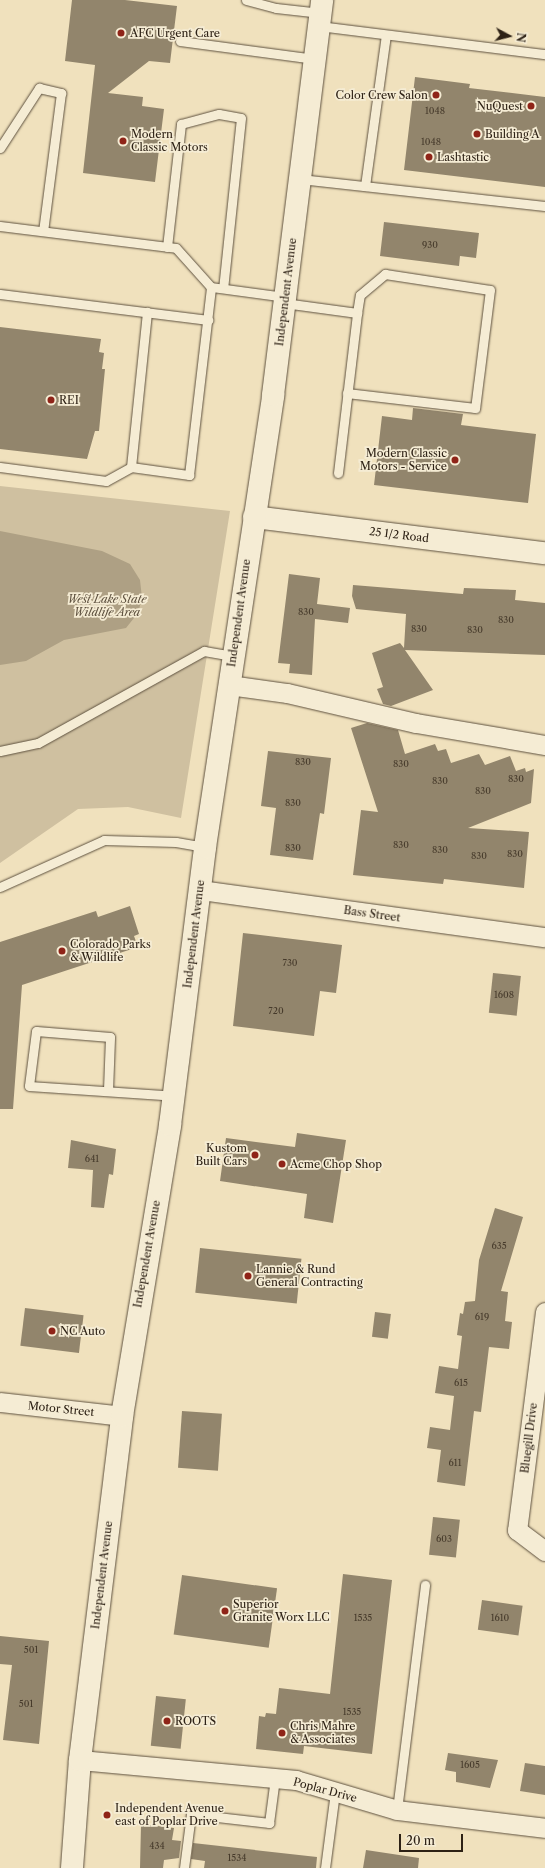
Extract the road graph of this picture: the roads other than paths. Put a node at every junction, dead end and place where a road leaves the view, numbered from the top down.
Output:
1 (246, 0) edge
2 (321, 13) edge
3 (386, 35) junction
4 (180, 41) dead end
5 (545, 54) edge
6 (315, 59) junction
7 (0, 148) edge
8 (300, 179) junction
9 (365, 186) junction
10 (545, 206) edge
11 (0, 226) edge
12 (43, 231) junction
13 (167, 247) junction
14 (211, 287) junction
15 (223, 288) junction
16 (0, 294) edge
17 (285, 300) junction
18 (147, 312) junction
19 (357, 314) junction
20 (208, 320) junction
21 (347, 393) junction
22 (0, 467) edge
23 (131, 467) junction
24 (338, 473) dead end
25 (254, 517) junction
26 (545, 553) edge
27 (233, 656) junction
28 (229, 686) junction
29 (545, 745) edge
30 (0, 751) edge
31 (205, 846) junction
32 (0, 887) edge
33 (200, 890) junction
34 (545, 937) edge
35 (108, 1090) junction
36 (174, 1096) junction
37 (545, 1312) edge
38 (0, 1402) edge
39 (122, 1416) junction
40 (545, 1551) edge
41 (425, 1585) dead end
42 (80, 1760) junction
43 (275, 1778) junction
44 (335, 1792) junction
45 (397, 1810) junction
46 (545, 1828) edge
47 (72, 1868) edge
48 (184, 1868) edge
49 (325, 1868) edge

1 - 2 lane
2 - 3 lane
2 - 6 street, Independent Avenue
3 - 5 lane
3 - 9 lane
4 - 6 lane
6 - 8 street, Independent Avenue
7 - 12 lane
8 - 9 lane
8 - 17 street, Independent Avenue
9 - 10 lane
11 - 12 lane
12 - 13 lane
13 - 14 lane
13 - 15 lane
14 - 15 lane
14 - 20 lane
15 - 17 lane
16 - 18 lane
17 - 19 lane
17 - 25 street, Independent Avenue
18 - 20 lane
18 - 23 lane
19 - 21 lane
19 - 21 lane
20 - 23 lane
21 - 24 lane
22 - 23 lane
25 - 26 street, 25 1/2 Road
25 - 27 street, Independent Avenue
27 - 28 street, Independent Avenue
27 - 30 lane
28 - 29 street
28 - 31 street, Independent Avenue
31 - 32 lane
31 - 33 street, Independent Avenue
33 - 34 street, Bass Street
33 - 36 street, Independent Avenue
35 - 35 lane
35 - 36 lane
36 - 39 street, Independent Avenue
37 - 40 street, Bluegill Drive
38 - 39 street, Motor Street
39 - 42 street, Independent Avenue
41 - 45 lane
42 - 43 street, Poplar Drive
42 - 47 street, Independent Avenue
43 - 44 street, Poplar Drive
43 - 48 lane
44 - 45 street, Poplar Drive
44 - 49 lane
45 - 46 street, Poplar Drive

